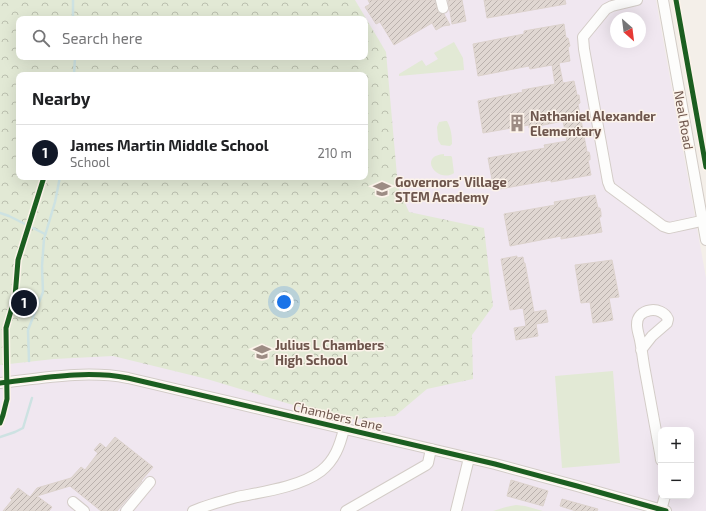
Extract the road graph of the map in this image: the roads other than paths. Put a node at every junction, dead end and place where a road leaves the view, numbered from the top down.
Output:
1 (637, 0) edge
2 (663, 0) edge
3 (704, 221) edge
4 (706, 240) edge
5 (641, 350) dead end
6 (0, 382) edge
7 (344, 429) junction
8 (658, 444) edge
9 (431, 449) junction
10 (469, 458) junction
11 (150, 482) dead end
12 (665, 499) edge
13 (73, 502) dead end
14 (663, 510) edge
15 (84, 511) edge
16 (126, 511) edge
17 (193, 511) edge
18 (346, 511) edge
19 (456, 511) edge

1 - 3 street
2 - 3 street, Neal Road
3 - 4 street, Neal Road
5 - 8 street
6 - 7 street, Chambers Lane
7 - 9 street, Chambers Lane
7 - 17 street
9 - 10 street, Chambers Lane
9 - 18 street
10 - 14 street, Chambers Lane
10 - 19 street
11 - 16 street
12 - 14 street
13 - 15 street

